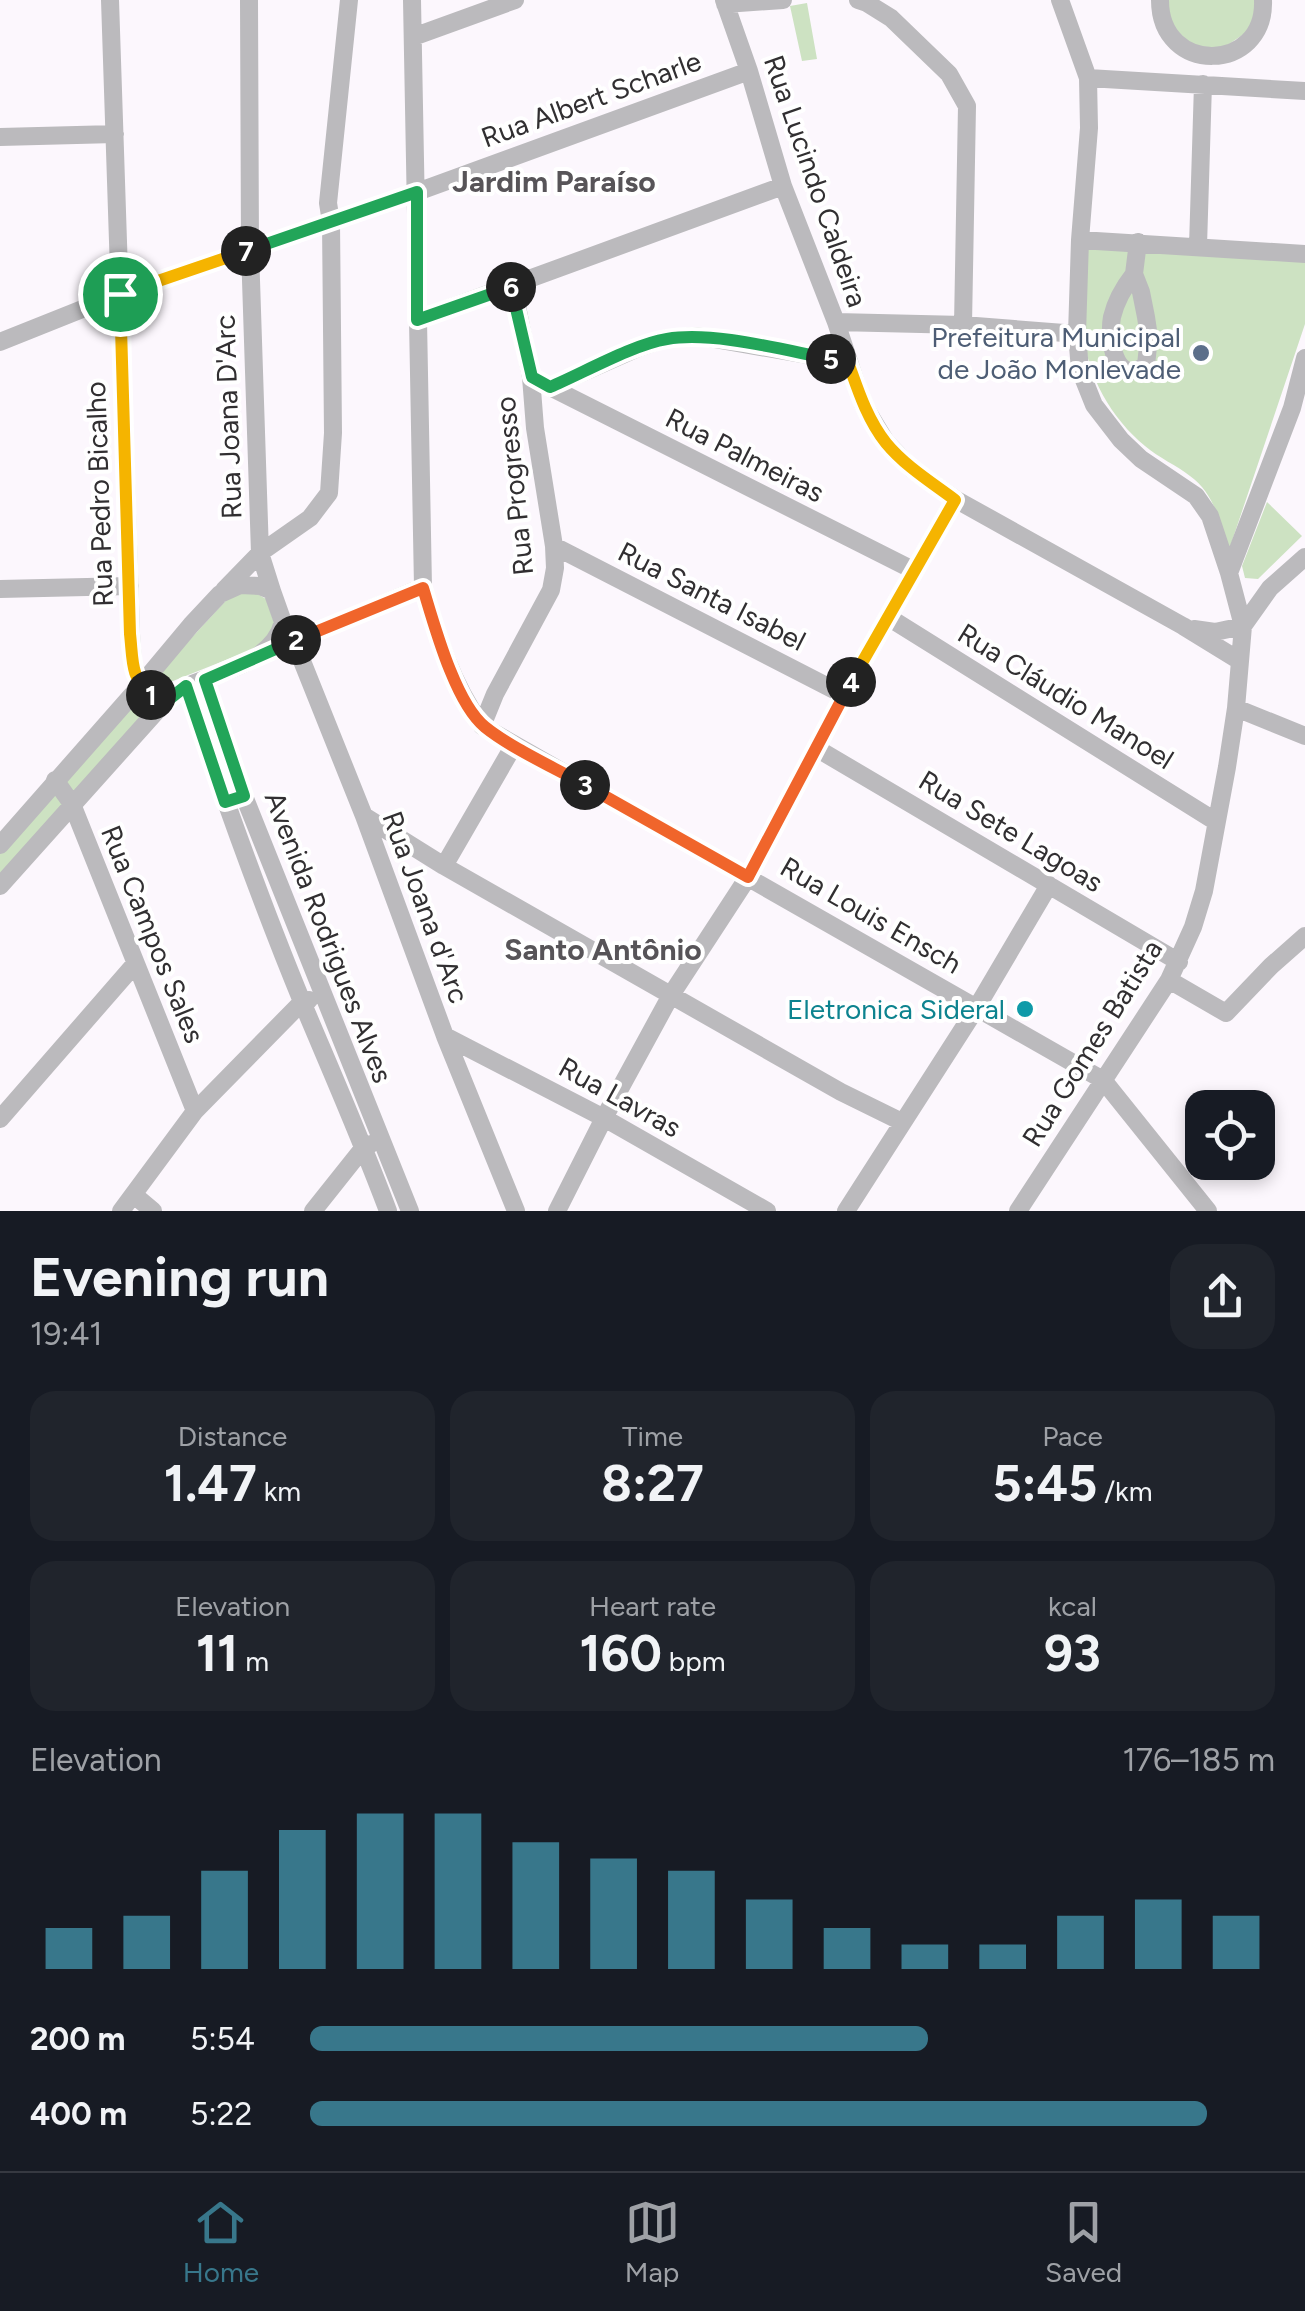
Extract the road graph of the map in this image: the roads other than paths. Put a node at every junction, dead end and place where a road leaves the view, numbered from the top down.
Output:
1 (110, 0) edge
2 (249, 0) edge
3 (349, 0) edge
4 (412, 0) edge
5 (515, 0) edge
6 (782, 0) edge
7 (858, 0) edge
8 (1060, 0) edge
9 (1160, 0) edge
10 (1263, 0) edge
11 (725, 2) edge
12 (413, 37) junction
13 (1176, 43) junction
14 (749, 70) junction
15 (1088, 78) junction
16 (1196, 84) junction
17 (1305, 91) edge
18 (115, 134) junction
19 (0, 136) edge
20 (783, 186) junction
21 (417, 192) junction
22 (332, 222) junction
23 (1080, 240) junction
24 (1138, 242) junction
25 (1198, 246) junction
26 (250, 250) junction
27 (1305, 254) edge
28 (1134, 274) junction
29 (513, 286) junction
30 (120, 294) junction
31 (417, 320) junction
32 (836, 322) junction
33 (963, 325) junction
34 (1076, 334) junction
35 (0, 342) edge
36 (1305, 358) edge
37 (848, 362) junction
38 (532, 377) junction
39 (550, 387) junction
40 (1305, 390) edge
41 (1292, 408) junction
42 (955, 500) junction
43 (554, 546) junction
44 (260, 554) junction
45 (1305, 557) edge
46 (916, 572) junction
47 (1230, 574) junction
48 (130, 586) junction
49 (423, 588) junction
50 (0, 589) edge
51 (272, 591) junction
52 (220, 594) junction
53 (888, 617) junction
54 (283, 622) junction
55 (1184, 626) junction
56 (1243, 626) junction
57 (294, 641) junction
58 (251, 660) junction
59 (1240, 662) junction
60 (205, 680) junction
61 (140, 686) junction
62 (186, 686) junction
63 (844, 695) junction
64 (163, 704) junction
65 (1236, 708) junction
66 (482, 726) junction
67 (1305, 736) edge
68 (514, 745) junction
69 (816, 748) junction
70 (56, 780) junction
71 (244, 796) junction
72 (225, 802) junction
73 (72, 804) junction
74 (364, 816) junction
75 (1215, 821) junction
76 (0, 844) edge
77 (444, 866) junction
78 (748, 877) junction
79 (0, 886) edge
80 (1049, 886) junction
81 (1305, 936) edge
82 (1179, 962) junction
83 (136, 964) junction
84 (1169, 980) junction
85 (671, 995) junction
86 (322, 996) junction
87 (302, 1002) junction
88 (977, 1007) junction
89 (445, 1036) junction
90 (1102, 1080) junction
91 (195, 1111) junction
92 (604, 1118) junction
93 (0, 1120) edge
94 (902, 1122) junction
95 (372, 1143) junction
96 (134, 1196) junction
97 (121, 1211) edge
98 (153, 1211) edge
99 (313, 1211) edge
100 (388, 1211) edge
101 (410, 1211) edge
102 (516, 1211) edge
103 (557, 1211) edge
104 (768, 1211) edge
105 (846, 1211) edge
106 (1018, 1211) edge
107 (1208, 1211) edge

1 - 18 street, Rua Pedro Bicalho
2 - 26 street, Rua Joana D'Arc
3 - 22 street
4 - 12 street, Rua Louis Ensch
5 - 12 street
6 - 11 street
7 - 33 street
8 - 15 street
9 - 13 street
10 - 13 street
11 - 14 street, Rua Lucindo Caldeira
12 - 21 street, Rua Louis Ensch
13 - 16 street
14 - 20 street, Rua Lucindo Caldeira
14 - 21 street, Rua Albert Scharle
15 - 16 street
15 - 23 street
16 - 17 street
16 - 25 street
18 - 19 street
18 - 30 street, Rua Pedro Bicalho
20 - 29 street
20 - 32 street, Rua Lucindo Caldeira
21 - 22 street, Rua Albert Scharle
21 - 31 street, Rua Louis Ensch
22 - 26 street, Rua Albert Scharle
22 - 44 street
23 - 24 street
23 - 34 street
24 - 25 street
24 - 28 street
25 - 27 street
26 - 30 street, Rua Albert Scharle
26 - 44 street, Rua Joana D'Arc
28 - 28 street
29 - 31 street
29 - 38 street, Rua Progresso
30 - 35 street, Rua Albert Scharle
30 - 48 street, Rua Pedro Bicalho
31 - 49 street, Rua Louis Ensch
32 - 33 street
32 - 37 street, Rua Lucindo Caldeira
33 - 34 street
34 - 47 street
36 - 41 street
37 - 39 street
37 - 42 street, Rua Lucindo Caldeira
38 - 39 street, Rua Palmeiras
38 - 43 street, Rua Progresso
39 - 46 street, Rua Palmeiras
40 - 41 street
41 - 47 street
42 - 46 street
42 - 55 street, Rua Lucindo Caldeira
43 - 63 street, Rua Santa Isabel
43 - 66 street, Rua Progresso
44 - 51 street, Rua Joana D'Arc
44 - 52 street
45 - 56 street
46 - 53 street
47 - 56 street
48 - 50 street
48 - 61 street, Rua Pedro Bicalho
49 - 57 street
49 - 66 street, Rua Louis Ensch
51 - 52 street
51 - 54 street, Rua Joana D'Arc
52 - 61 street
53 - 63 street
53 - 75 street, Rua Cláudio Manoel
54 - 57 street, Rua Joana d'Arc
54 - 58 street
55 - 56 street, Rua Lucindo Caldeira
55 - 59 street, Rua Lucindo Caldeira
56 - 59 street
57 - 58 street
57 - 74 street, Rua Joana d'Arc
58 - 60 street
59 - 65 street, Rua Gomes Batista
60 - 62 street
60 - 71 street, Avenida Rodrigues Alves
61 - 64 street
61 - 70 street
62 - 64 street
62 - 72 street, Avenida Rodrigues Alves
63 - 69 street
64 - 73 street
65 - 67 street
65 - 75 street, Rua Gomes Batista
66 - 68 street, Rua Louis Ensch
68 - 77 street
68 - 78 street, Rua Louis Ensch
69 - 78 street
69 - 80 street, Rua Sete Lagoas
70 - 73 street, Rua Campos Sales
70 - 76 street
71 - 72 street
71 - 86 street, Avenida Rodrigues Alves
72 - 87 street, Avenida Rodrigues Alves
73 - 79 street
73 - 83 street, Rua Campos Sales
74 - 77 street
74 - 89 street, Rua Joana d'Arc
75 - 82 street, Rua Gomes Batista
77 - 85 street
78 - 85 street
78 - 88 street, Rua Louis Ensch
80 - 82 street, Rua Sete Lagoas
80 - 88 street
81 - 84 street
82 - 84 street, Rua Gomes Batista
83 - 91 street, Rua Campos Sales
83 - 93 street
84 - 90 street, Rua Gomes Batista
85 - 92 street
85 - 94 street
86 - 87 street
86 - 95 street, Avenida Rodrigues Alves
87 - 91 street
87 - 95 street, Avenida Rodrigues Alves
88 - 90 street, Rua Louis Ensch
88 - 94 street
89 - 92 street, Rua Lavras
89 - 102 street, Rua Joana d'Arc
90 - 106 street, Rua Gomes Batista
90 - 107 street, Rua Louis Ensch
91 - 96 street
92 - 103 street
92 - 104 street, Rua Lavras
94 - 105 street
95 - 99 street
95 - 100 street, Avenida Rodrigues Alves
95 - 101 street, Avenida Rodrigues Alves
96 - 97 street
96 - 98 street

